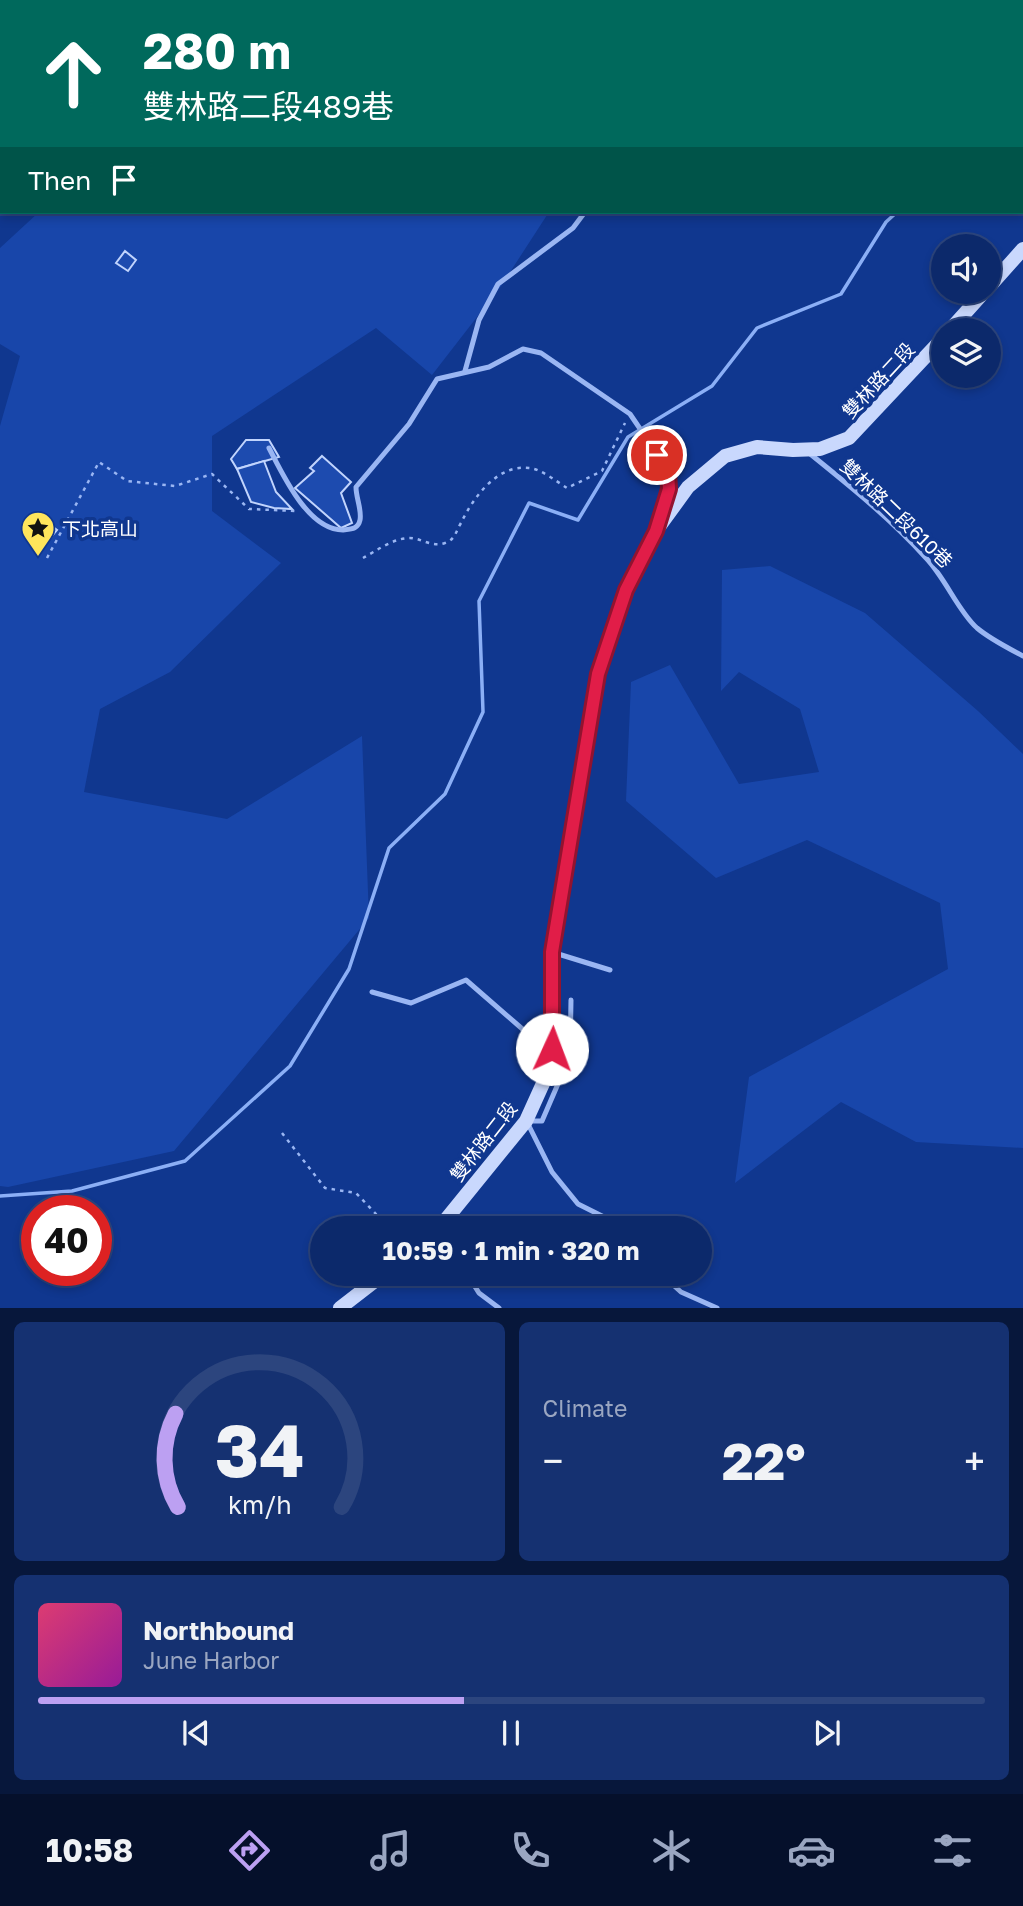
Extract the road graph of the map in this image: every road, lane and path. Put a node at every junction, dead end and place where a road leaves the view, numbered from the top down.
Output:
1 (583, 214) edge
2 (1023, 249) edge
3 (1001, 274) edge
4 (973, 304) edge
5 (961, 318) edge
6 (931, 351) edge
7 (465, 371) junction
8 (629, 414) junction
9 (269, 448) dead end
10 (806, 451) junction
11 (307, 510) junction
12 (656, 531) junction
13 (47, 558) dead end
14 (363, 558) dead end
15 (1023, 656) edge
16 (552, 952) junction
17 (610, 970) dead end
18 (372, 992) dead end
19 (570, 1000) dead end
20 (552, 1036) junction
21 (526, 1121) junction
22 (282, 1133) dead end
23 (376, 1216) edge
24 (449, 1216) edge
25 (602, 1216) edge
26 (367, 1286) edge
27 (475, 1286) edge
28 (674, 1286) edge
29 (340, 1307) edge
30 (499, 1307) edge
31 (717, 1307) edge

1 - 7 lane
2 - 3 street
4 - 5 street
6 - 10 street, 雙林路二段
7 - 8 lane
7 - 11 lane
8 - 12 lane
8 - 14 path
9 - 11 lane
10 - 12 street, 雙林路二段
10 - 15 lane, 雙林路二段610巷
11 - 13 path
12 - 16 street, 雙林路二段
16 - 17 lane
16 - 20 street, 雙林路二段
18 - 20 lane
19 - 21 lane
20 - 21 street, 雙林路二段
21 - 24 street, 雙林路二段
21 - 25 lane
22 - 23 path
26 - 29 street
27 - 30 lane
28 - 31 lane

